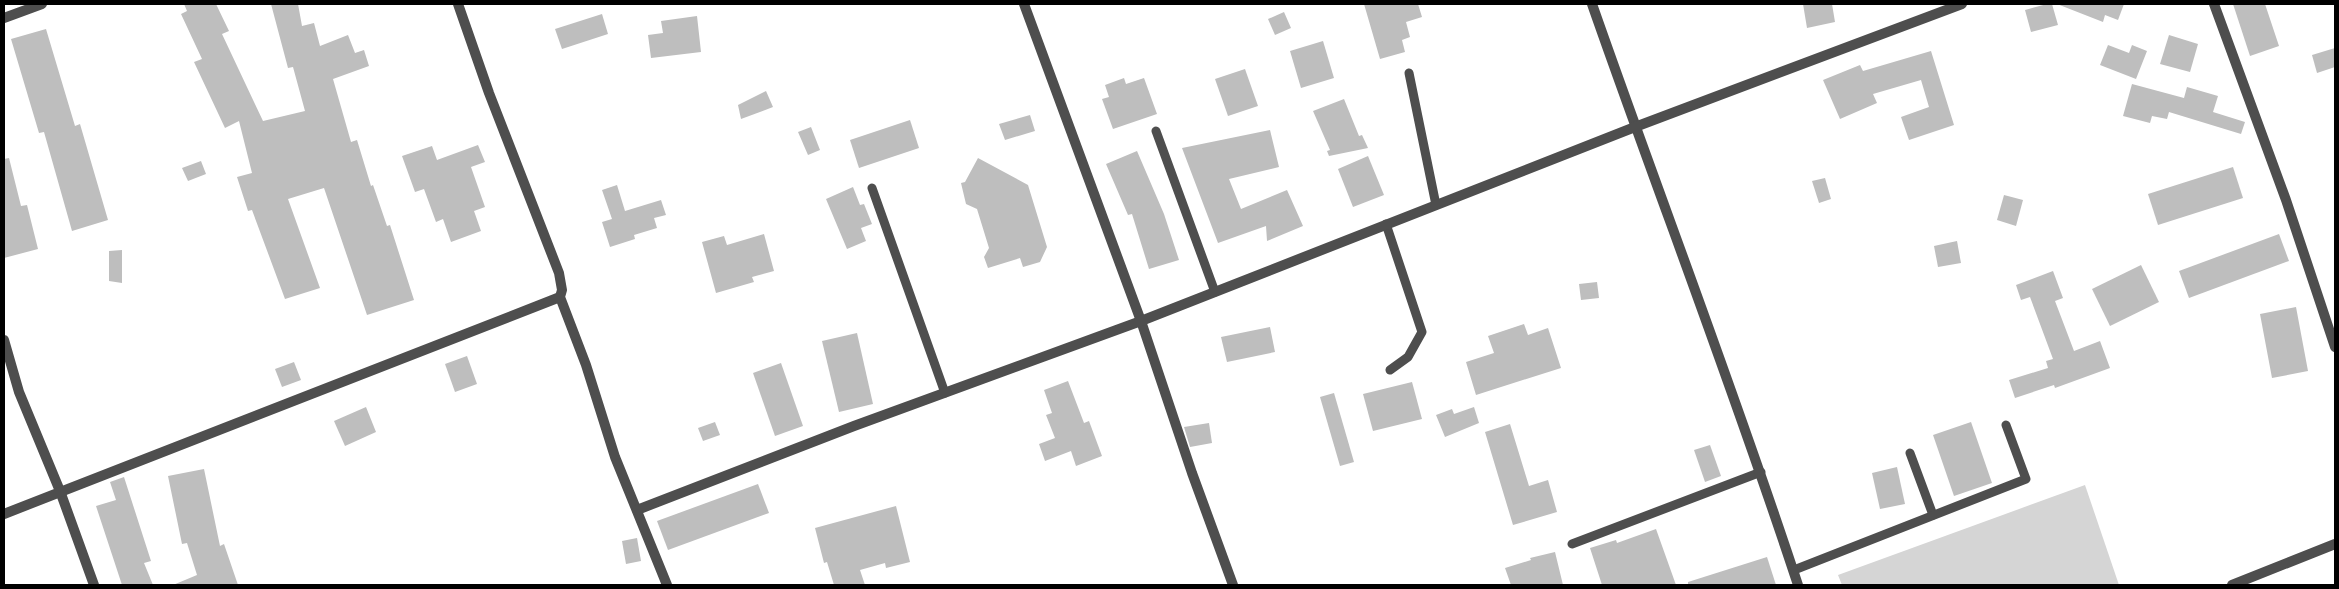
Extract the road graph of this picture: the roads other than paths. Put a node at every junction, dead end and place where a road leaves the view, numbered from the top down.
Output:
1 (42, 4) edge
2 (458, 4) edge
3 (1024, 4) edge
4 (1592, 4) edge
5 (1962, 4) edge
6 (2214, 4) edge
7 (4, 18) edge
8 (1409, 73) dead end
9 (1635, 127) junction
10 (1156, 131) dead end
11 (872, 188) dead end
12 (1436, 205) junction
13 (1386, 224) junction
14 (1215, 292) junction
15 (560, 297) junction
16 (1141, 321) junction
17 (4, 340) edge
18 (2335, 347) edge
19 (1390, 370) dead end
20 (945, 393) junction
21 (2006, 424) dead end
22 (1910, 453) dead end
23 (1761, 472) junction
24 (60, 491) junction
25 (638, 510) junction
26 (4, 514) edge
27 (1933, 516) junction
28 (1572, 544) dead end
29 (2335, 544) edge
30 (1794, 570) junction
31 (94, 585) edge
32 (667, 585) edge
33 (1233, 585) edge
34 (1798, 585) edge
35 (2232, 585) edge

1 - 7 street
2 - 15 street
3 - 16 street
4 - 9 street
5 - 9 street
6 - 18 street
8 - 12 lane
9 - 12 street
9 - 23 street
10 - 14 lane
11 - 20 lane
12 - 13 street
13 - 14 street
13 - 19 lane
14 - 16 street
15 - 24 street
15 - 25 street
16 - 20 street
16 - 33 street
17 - 24 street
20 - 25 street
21 - 27 lane
22 - 27 lane
23 - 28 lane
23 - 30 street
24 - 26 street
24 - 31 street
25 - 32 street
27 - 30 lane
29 - 35 street
30 - 34 street

